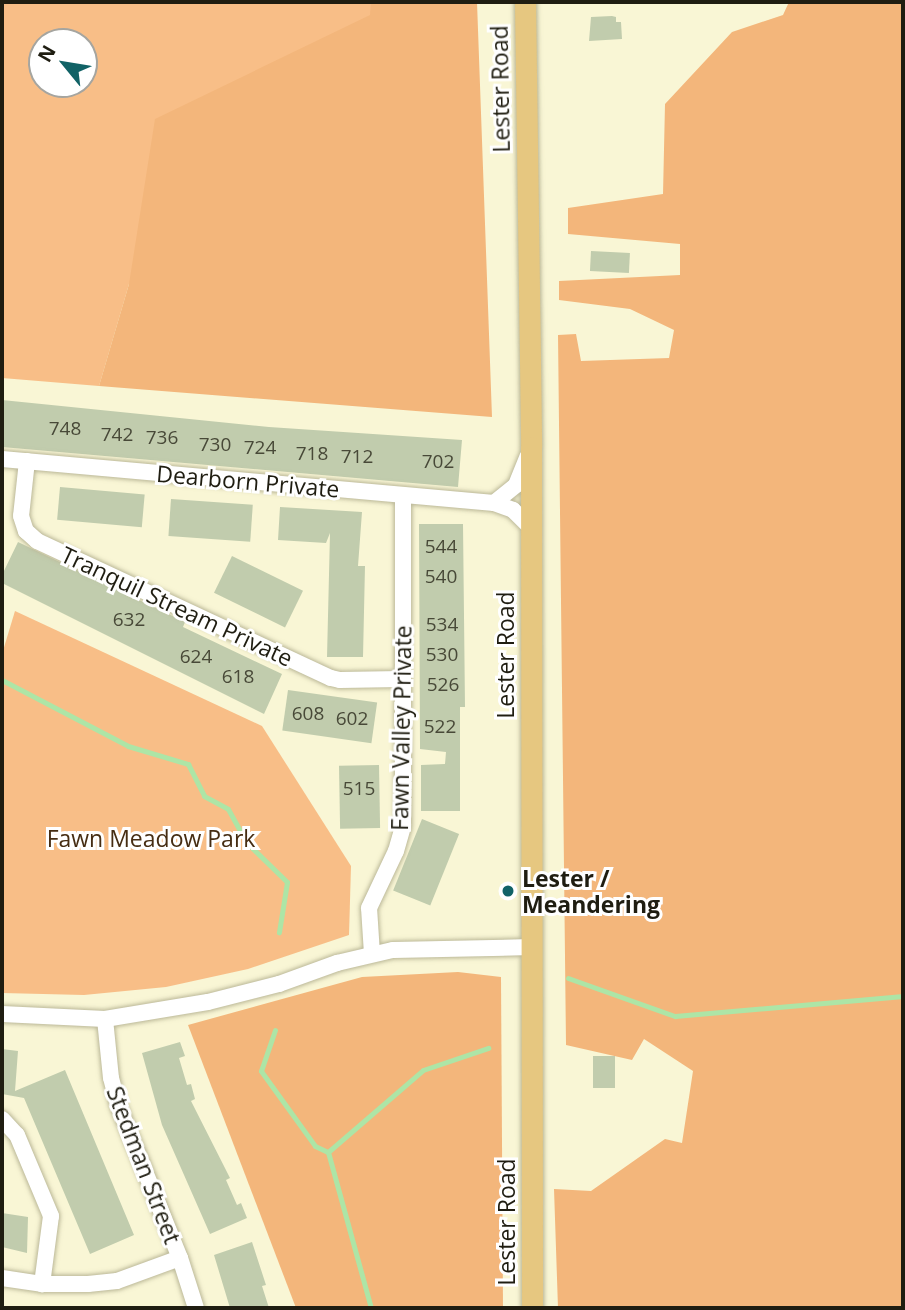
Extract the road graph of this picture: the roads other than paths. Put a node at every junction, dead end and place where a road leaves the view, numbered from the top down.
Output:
1 (524, 2) edge
2 (531, 447) junction
3 (2, 459) edge
4 (27, 461) junction
5 (403, 496) junction
6 (494, 503) junction
7 (531, 528) junction
8 (401, 679) junction
9 (531, 947) junction
10 (372, 954) junction
11 (2, 1014) edge
12 (105, 1019) junction
13 (2, 1119) edge
14 (180, 1258) junction
15 (2, 1278) edge
16 (42, 1284) junction
17 (196, 1308) edge
18 (533, 1308) edge

1 - 2 main road, Lester Road
2 - 6 street
2 - 7 main road, Lester Road
3 - 4 street, Dearborn Private
4 - 5 street, Dearborn Private
4 - 8 street, Tranquil Stream Private
5 - 6 street, Dearborn Private
5 - 8 street, Fawn Valley Private
6 - 7 street, Dearborn Private
7 - 9 main road, Lester Road
8 - 10 street, Fawn Valley Private
9 - 10 street
9 - 18 main road, Lester Road
10 - 12 street
11 - 12 street
12 - 14 street, Stedman Street
13 - 16 street
14 - 16 street
14 - 17 street, Stedman Street
15 - 16 street

